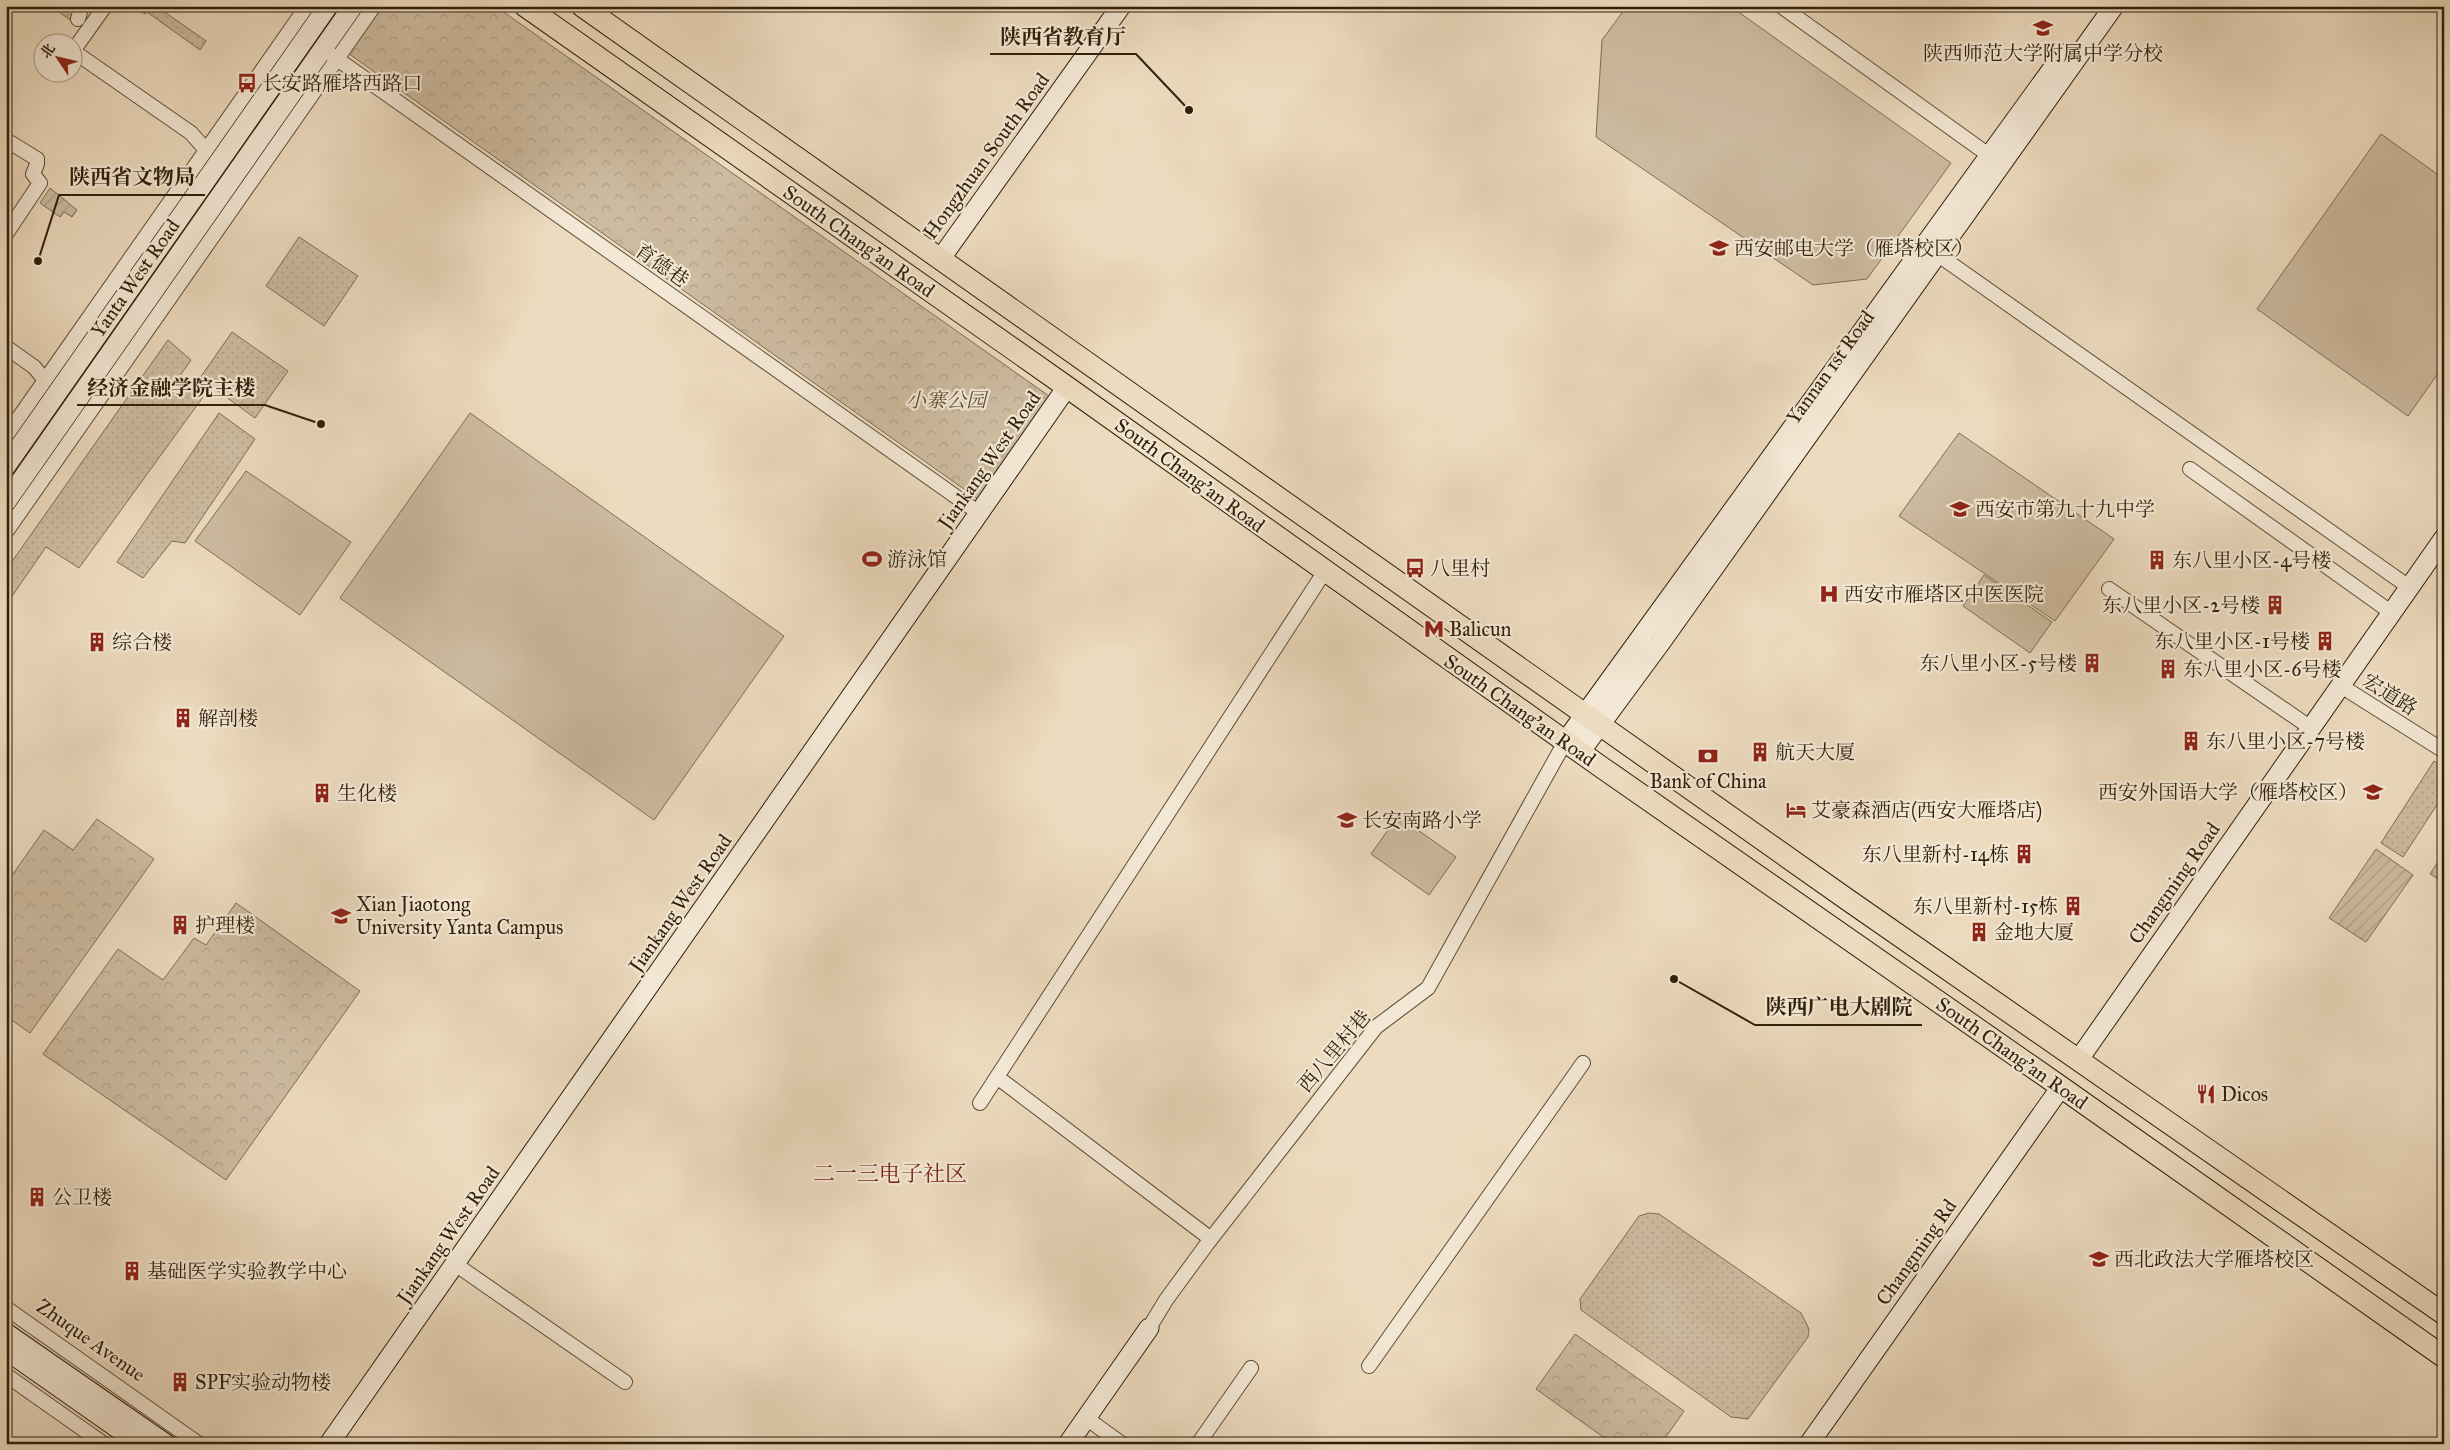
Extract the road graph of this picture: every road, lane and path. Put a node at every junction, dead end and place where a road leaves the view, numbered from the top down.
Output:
1 (105, 6) edge
2 (307, 6) edge
3 (328, 6) edge
4 (353, 6) edge
5 (374, 6) edge
6 (525, 6) edge
7 (582, 6) edge
8 (1121, 6) edge
9 (1781, 6) edge
10 (2098, 6) edge
11 (2114, 6) edge
12 (330, 54) junction
13 (6, 146) edge
14 (206, 150) junction
15 (1990, 156) junction
16 (6, 234) edge
17 (1931, 250) junction
18 (941, 258) junction
19 (6, 347) edge
20 (45, 380) junction
21 (1067, 387) junction
22 (6, 436) edge
23 (6, 466) edge
24 (2190, 469) dead end
25 (6, 502) edge
26 (979, 512) junction
27 (6, 532) edge
28 (2444, 538) edge
29 (1325, 571) junction
30 (2409, 587) junction
31 (2109, 589) dead end
32 (2392, 613) junction
33 (2341, 686) junction
34 (1592, 719) junction
35 (2311, 728) junction
36 (1572, 747) junction
37 (2444, 751) edge
38 (2079, 1059) junction
39 (1583, 1063) dead end
40 (997, 1077) junction
41 (2061, 1087) junction
42 (980, 1103) dead end
43 (1211, 1239) junction
44 (455, 1264) junction
45 (6, 1308) edge
46 (2444, 1314) edge
47 (1149, 1328) joint
48 (6, 1333) edge
49 (6, 1350) edge
50 (2444, 1357) edge
51 (1369, 1366) dead end
52 (1251, 1368) dead end
53 (6, 1375) edge
54 (625, 1382) dead end
55 (1086, 1418) junction
56 (104, 1444) edge
57 (140, 1444) edge
58 (166, 1444) edge
59 (199, 1444) edge
60 (329, 1444) edge
61 (1068, 1444) edge
62 (1122, 1444) edge
63 (1198, 1444) edge
64 (1809, 1444) edge

1 - 14 street
2 - 14 street
3 - 23 street, Yanta West Road
4 - 12 street, Yanta West Road
5 - 12 street
6 - 21 main road, South Chang'an Road
7 - 18 main road, South Chang'an Road
8 - 18 street, Hongzhuan South Road
9 - 15 street
10 - 15 street, Yannan 1st Road
11 - 17 street, Yannan 1st Road
12 - 25 street, Yanta West Road
12 - 26 street, 育德巷
12 - 27 street
13 - 16 street
14 - 20 street
15 - 17 street, Yannan 1st Road
17 - 30 street
17 - 34 street, Yannan 1st Road
18 - 34 main road, South Chang'an Road
19 - 20 street
20 - 22 street
21 - 26 street, Jiankang West Road
21 - 29 main road, South Chang'an Road
24 - 32 street
26 - 44 street, Jiankang West Road
28 - 30 street, Changming Road
29 - 36 main road, South Chang'an Road
29 - 40 street
30 - 32 street, Changming Road
31 - 35 street
32 - 33 street, Changming Road
33 - 35 street, Changming Road
33 - 37 street, 宏道路
34 - 36 street, Yannan 1st Road
34 - 38 main road, South Chang'an Road
35 - 38 street, Changming Road
36 - 41 main road, South Chang'an Road
36 - 43 street, 西八里村巷
38 - 46 main road, South Chang'an Road
39 - 51 street
40 - 42 street
40 - 43 street
41 - 50 main road, South Chang'an Road
41 - 64 street, Changming Rd
43 - 47 street, 西八里村巷
44 - 54 street
44 - 60 street, Jiankang West Road
45 - 59 street, Zhuque Avenue
47 - 55 street
48 - 58 street
49 - 57 street
52 - 63 street
53 - 56 street
55 - 61 street
55 - 62 street

